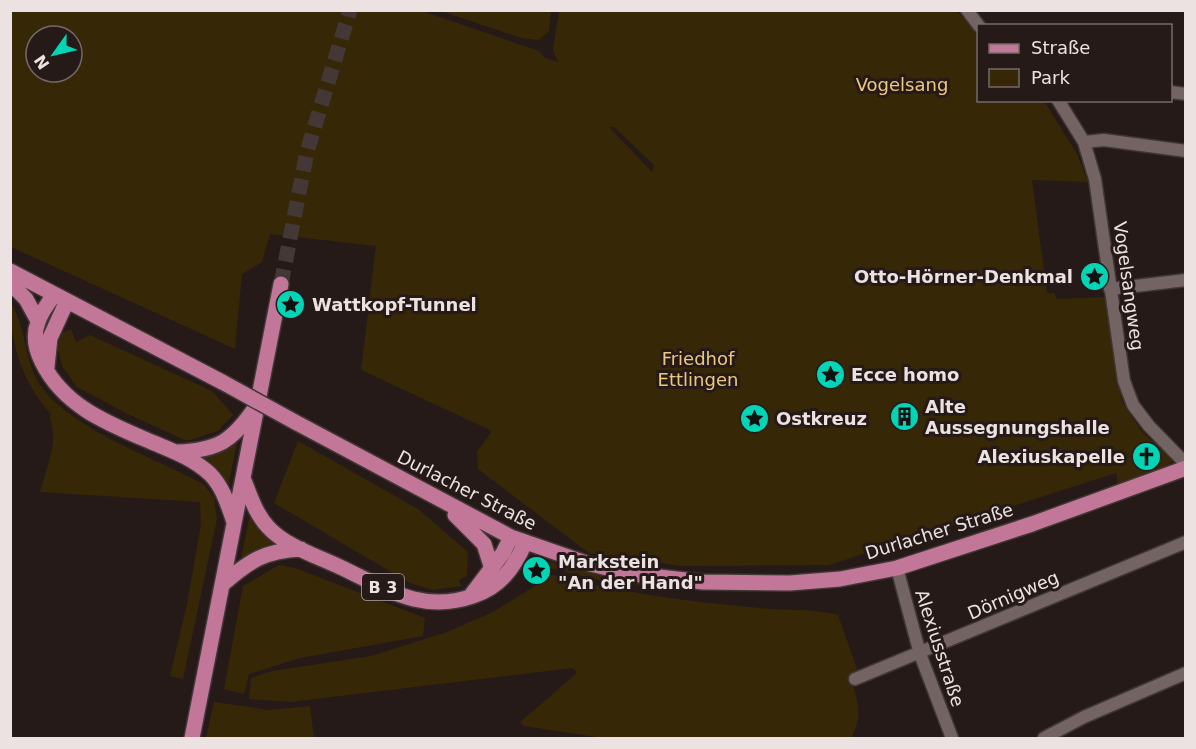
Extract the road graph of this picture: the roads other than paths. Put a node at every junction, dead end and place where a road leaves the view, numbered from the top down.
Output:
1 (967, 10) edge
2 (978, 24) edge
3 (1059, 102) edge
4 (1084, 142) junction
5 (1185, 151) edge
6 (10, 271) edge
7 (1185, 280) edge
8 (10, 283) edge
9 (281, 284) tunnel mouth
10 (1110, 289) junction
11 (60, 298) junction
12 (38, 321) junction
13 (48, 373) junction
14 (258, 403) junction
15 (178, 452) junction
16 (1185, 466) edge
17 (243, 478) junction
18 (441, 502) junction
19 (234, 522) junction
20 (518, 540) junction
21 (1185, 542) edge
22 (301, 549) junction
23 (897, 568) junction
24 (492, 569) junction
25 (223, 584) junction
26 (470, 597) junction
27 (920, 654) junction
28 (1185, 673) edge
29 (855, 679) dead end
30 (192, 738) edge
31 (952, 738) edge
32 (1044, 738) edge

1 - 2 street
3 - 4 street, Vogelsangweg
4 - 5 street
4 - 10 street, Vogelsangweg
6 - 11 main road, Durlacher Straße
7 - 10 street
8 - 12 main road
9 - 14 main road
10 - 16 street, Vogelsangweg
11 - 12 main road
11 - 13 main road
11 - 18 main road, Durlacher Straße, bridge
12 - 13 main road
13 - 15 main road
14 - 15 main road
14 - 17 main road
15 - 19 main road
16 - 23 main road, Durlacher Straße
17 - 19 main road
17 - 22 main road
18 - 20 main road, Durlacher Straße
18 - 24 main road
19 - 25 main road
20 - 23 main road, Durlacher Straße
20 - 24 main road
20 - 26 main road, B 3
21 - 27 street, Dörnigweg
22 - 25 main road
22 - 26 main road, B 3
23 - 27 street, Alexiusstraße
24 - 26 main road
25 - 30 main road
27 - 29 street, Dörnigweg
27 - 31 street, Alexiusstraße
28 - 32 street

